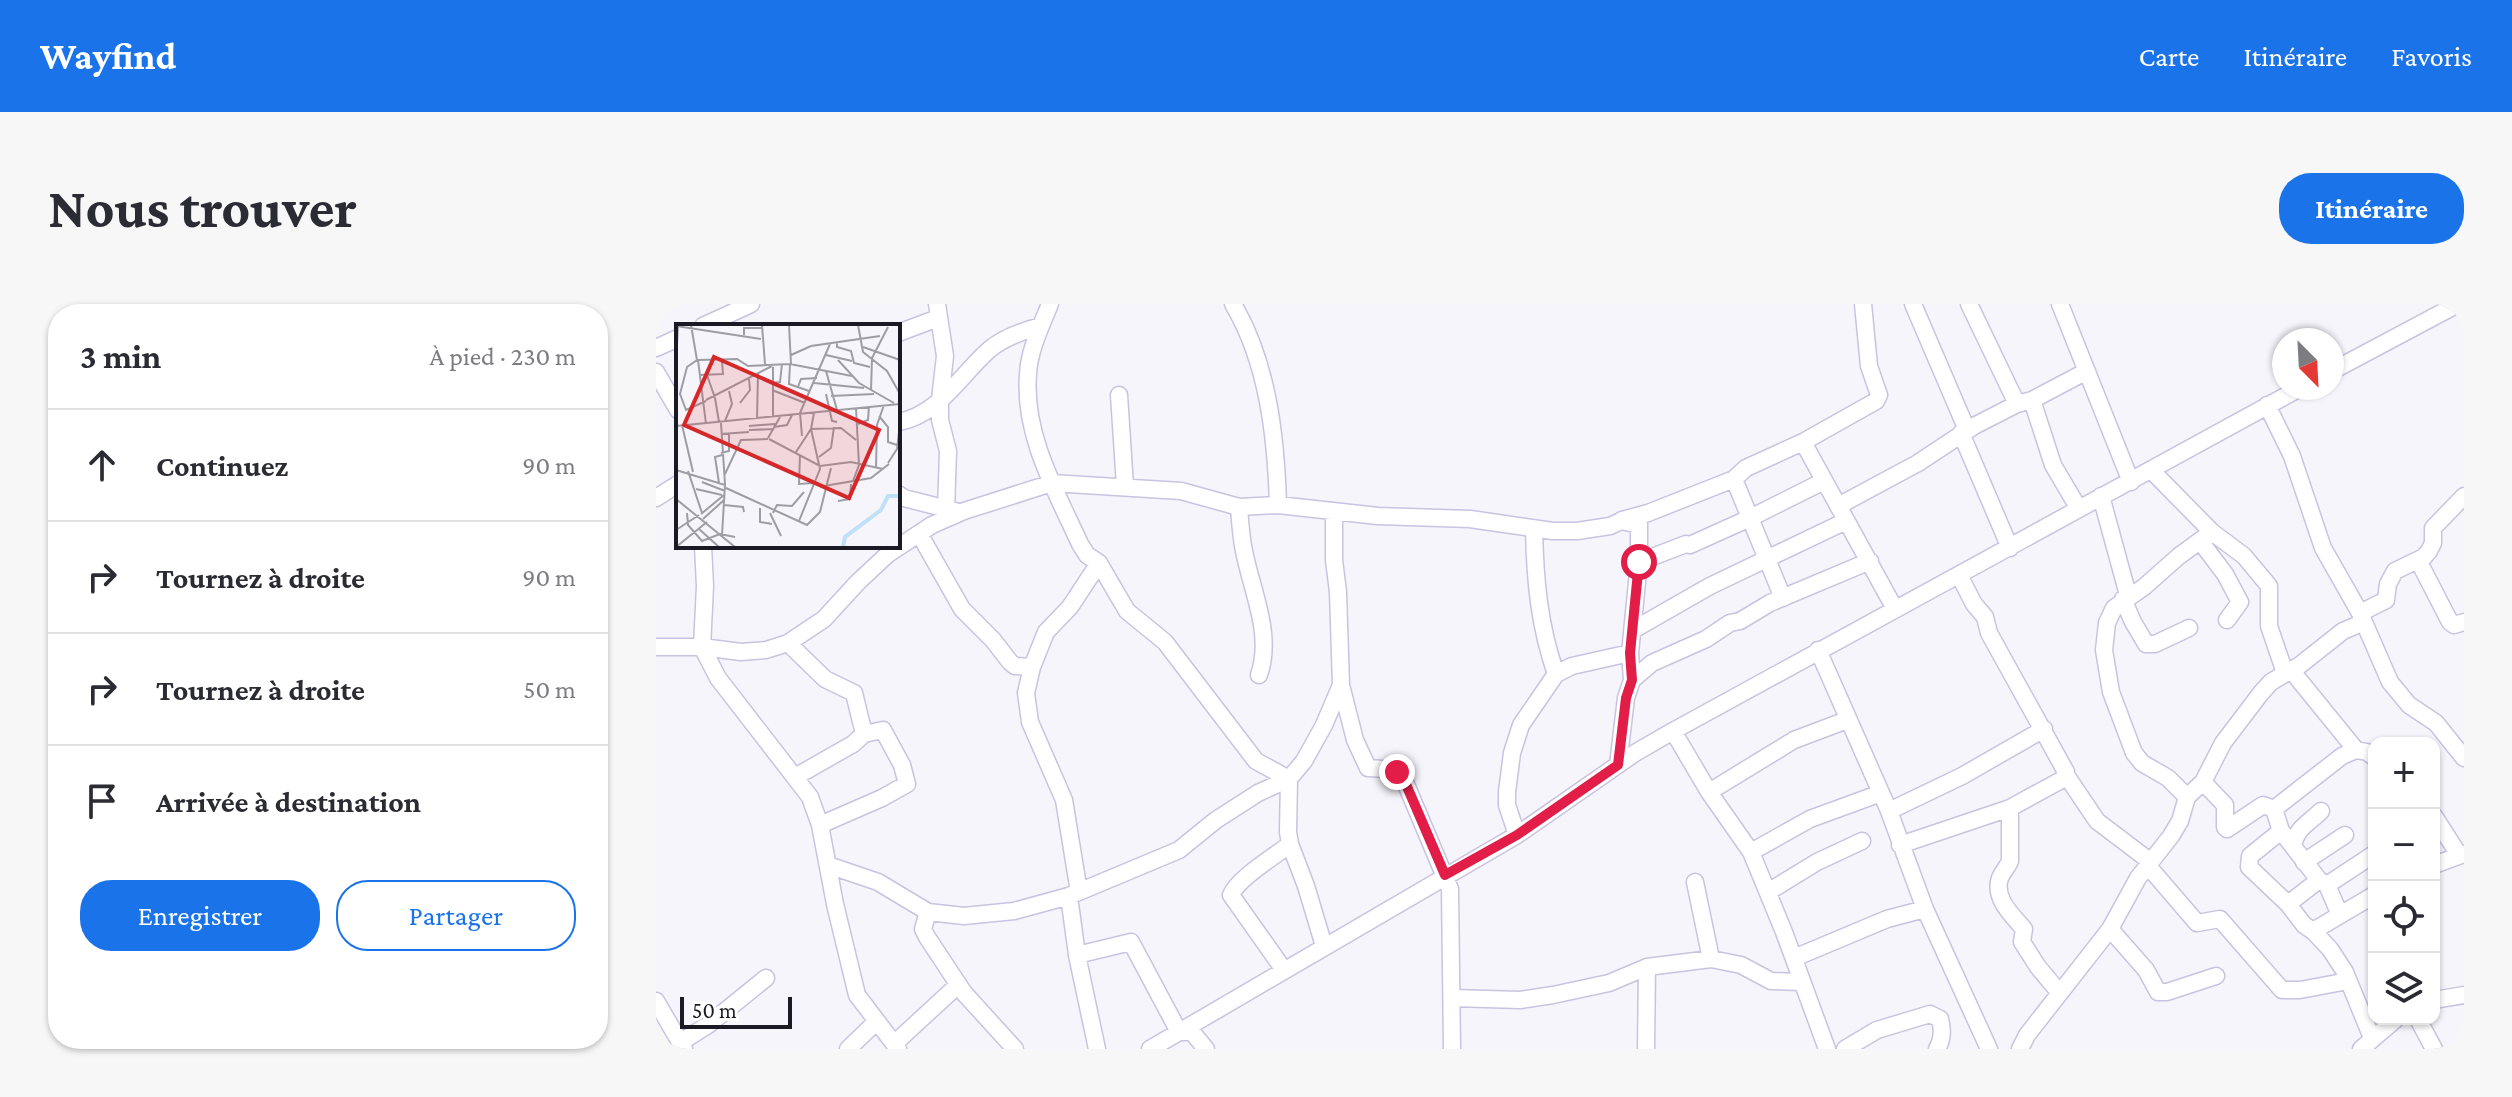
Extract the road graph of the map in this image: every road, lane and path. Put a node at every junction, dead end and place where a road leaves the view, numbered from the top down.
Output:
1 (751, 304) edge
2 (1050, 304) edge
3 (1233, 304) edge
4 (1863, 304) edge
5 (1913, 304) edge
6 (1969, 304) edge
7 (2060, 304) edge
8 (2458, 304) edge
9 (938, 311) edge
10 (707, 324) edge
11 (1041, 326) junction
12 (900, 332) edge
13 (676, 339) edge
14 (656, 348) edge
15 (2344, 365) edge
16 (2087, 371) junction
17 (656, 372) edge
18 (1119, 395) dead end
19 (940, 400) junction
20 (2277, 400) edge
21 (2024, 402) junction
22 (2267, 405) junction
23 (676, 407) edge
24 (900, 422) edge
25 (1964, 432) junction
26 (1803, 442) junction
27 (2151, 470) junction
28 (1734, 479) junction
29 (1824, 481) junction
30 (2131, 482) junction
31 (1052, 483) junction
32 (676, 485) edge
33 (1125, 486) junction
34 (900, 495) edge
35 (2101, 496) junction
36 (2464, 496) edge
37 (656, 498) edge
38 (1278, 505) junction
39 (1239, 507) junction
40 (2079, 509) junction
41 (946, 511) junction
42 (964, 511) junction
43 (1334, 511) junction
44 (1842, 513) junction
45 (1750, 518) junction
46 (1631, 523) junction
47 (1534, 529) junction
48 (920, 535) junction
49 (2206, 537) junction
50 (900, 547) edge
51 (703, 548) edge
52 (898, 548) edge
53 (2010, 548) junction
54 (1766, 560) junction
55 (2418, 560) junction
56 (1870, 561) junction
57 (1639, 562) junction
58 (1099, 563) junction
59 (1959, 575) junction
60 (2126, 597) junction
61 (1783, 598) junction
62 (1895, 609) junction
63 (2362, 617) junction
64 (2227, 620) dead end
65 (2464, 622) edge
66 (2189, 628) dead end
67 (1633, 630) junction
68 (788, 643) junction
69 (656, 647) edge
70 (702, 647) junction
71 (1818, 650) junction
72 (1630, 653) junction
73 (1032, 667) junction
74 (2288, 672) junction
75 (1556, 674) junction
76 (1259, 675) dead end
77 (1632, 680) junction
78 (1341, 685) junction
79 (1847, 720) junction
80 (2044, 729) junction
81 (1673, 731) junction
82 (864, 734) junction
83 (2356, 750) junction
84 (2462, 750) edge
85 (2368, 753) edge
86 (1618, 765) junction
87 (2066, 775) junction
88 (795, 777) junction
89 (1289, 779) junction
90 (2203, 782) junction
91 (1709, 792) junction
92 (1881, 793) junction
93 (2187, 797) junction
94 (2010, 808) junction
95 (2274, 809) junction
96 (1889, 811) junction
97 (2321, 811) dead end
98 (820, 825) junction
99 (2440, 825) edge
100 (2281, 831) junction
101 (1517, 835) junction
102 (2345, 835) dead end
103 (1862, 841) dead end
104 (1290, 844) junction
105 (1900, 845) junction
106 (2293, 846) junction
107 (1751, 852) junction
108 (2461, 855) edge
109 (2368, 857) edge
110 (2304, 862) junction
111 (2440, 863) edge
112 (2149, 864) junction
113 (828, 865) junction
114 (1445, 875) junction
115 (1695, 882) dead end
116 (2323, 883) junction
117 (1768, 892) junction
118 (1074, 894) junction
119 (2368, 899) edge
120 (2288, 904) junction
121 (1925, 909) junction
122 (928, 912) junction
123 (2340, 915) junction
124 (2110, 929) junction
125 (2313, 931) junction
126 (1324, 946) junction
127 (1077, 955) junction
128 (1794, 958) junction
129 (1711, 959) junction
130 (1647, 967) junction
131 (1284, 970) junction
132 (2216, 976) dead end
133 (766, 978) dead end
134 (2348, 981) junction
135 (1802, 982) junction
136 (958, 985) junction
137 (2059, 992) junction
138 (2464, 995) edge
139 (1452, 998) junction
140 (2440, 999) edge
141 (656, 1001) edge
142 (876, 1022) junction
143 (2389, 1025) edge
144 (2421, 1025) edge
145 (1179, 1032) junction
146 (2366, 1044) edge
147 (682, 1046) edge
148 (896, 1046) edge
149 (1822, 1047) edge
150 (848, 1049) edge
151 (1015, 1049) edge
152 (1097, 1049) edge
153 (1150, 1049) edge
154 (1206, 1049) edge
155 (1452, 1049) edge
156 (1646, 1049) edge
157 (1845, 1049) edge
158 (1937, 1049) edge
159 (1989, 1049) edge
160 (2020, 1049) edge
161 (2434, 1049) edge

1 - 10 street
2 - 11 street
3 - 38 street
4 - 26 street
5 - 25 street
6 - 21 street
7 - 16 street
8 - 15 street
9 - 12 street
9 - 19 street
11 - 19 street
11 - 31 street
13 - 14 street
16 - 21 street
16 - 30 street
17 - 23 street
18 - 33 street
19 - 24 street
19 - 41 street
20 - 22 street
21 - 25 street
21 - 40 street
22 - 27 street
22 - 63 street
25 - 44 street
25 - 53 street
26 - 28 street
26 - 29 street
27 - 30 street
27 - 49 street
28 - 45 street
28 - 46 street
29 - 44 street
29 - 45 street
30 - 35 street
31 - 33 street
31 - 42 street
31 - 58 street
32 - 37 street
33 - 39 street
34 - 41 street
35 - 40 street
35 - 60 street
36 - 55 street
38 - 39 street
38 - 43 street
39 - 76 street
40 - 53 street
41 - 42 street
42 - 48 street
43 - 47 street
43 - 78 street
44 - 54 street
44 - 56 street
45 - 54 street
45 - 57 street
46 - 47 street
46 - 57 street
47 - 75 street
48 - 50 street
48 - 73 street
49 - 60 street
49 - 64 street
49 - 74 street
51 - 70 street
52 - 68 street
53 - 59 street
54 - 61 street
54 - 67 street
55 - 63 street
55 - 65 street
56 - 61 street
56 - 62 street
57 - 67 street
58 - 73 street
58 - 89 street
59 - 62 street
59 - 80 street
60 - 66 street
60 - 93 street
61 - 77 street
62 - 71 street
63 - 74 street
63 - 84 street
67 - 72 street
68 - 70 street
68 - 82 street
69 - 70 street
70 - 88 street
71 - 79 street
71 - 81 street
72 - 75 street
72 - 77 street
73 - 118 street
74 - 83 street
74 - 90 street
75 - 101 street
77 - 86 street
78 - 89 street
78 - 114 street
79 - 91 street
79 - 92 street
80 - 87 street
80 - 96 street
81 - 86 street
81 - 91 street
82 - 88 street
82 - 98 street
83 - 85 street
83 - 95 street
86 - 101 street
87 - 94 street
87 - 112 street
88 - 98 street
89 - 104 street
89 - 118 street
90 - 93 street
90 - 95 street
91 - 107 street
92 - 96 street
92 - 107 street
93 - 112 street
94 - 105 street
94 - 137 street
95 - 100 street
96 - 105 street
97 - 106 street
98 - 113 street
99 - 108 street
100 - 106 street
100 - 120 street
101 - 114 street
102 - 110 street
103 - 117 street
104 - 126 street
104 - 131 street
105 - 121 street
106 - 110 street
107 - 117 street
108 - 111 street
109 - 116 street
110 - 116 street
112 - 124 street
112 - 134 street
113 - 122 street
113 - 142 street
114 - 126 street
114 - 139 street
115 - 129 street
116 - 120 street
116 - 123 street
117 - 128 street
118 - 122 street
118 - 127 street
119 - 123 street
120 - 125 street
121 - 128 street
121 - 159 street
122 - 136 street
123 - 125 street
124 - 132 street
124 - 137 street
125 - 134 street
126 - 131 street
127 - 145 street
127 - 152 street
128 - 135 street
129 - 130 street
129 - 135 street
130 - 139 street
130 - 156 street
131 - 145 street
133 - 147 street
134 - 146 street
135 - 149 street
136 - 148 street
136 - 151 street
137 - 160 street
138 - 140 street
139 - 155 street
141 - 147 street
142 - 148 street
142 - 150 street
143 - 146 street
144 - 161 street
145 - 153 street
145 - 154 street
157 - 158 street

